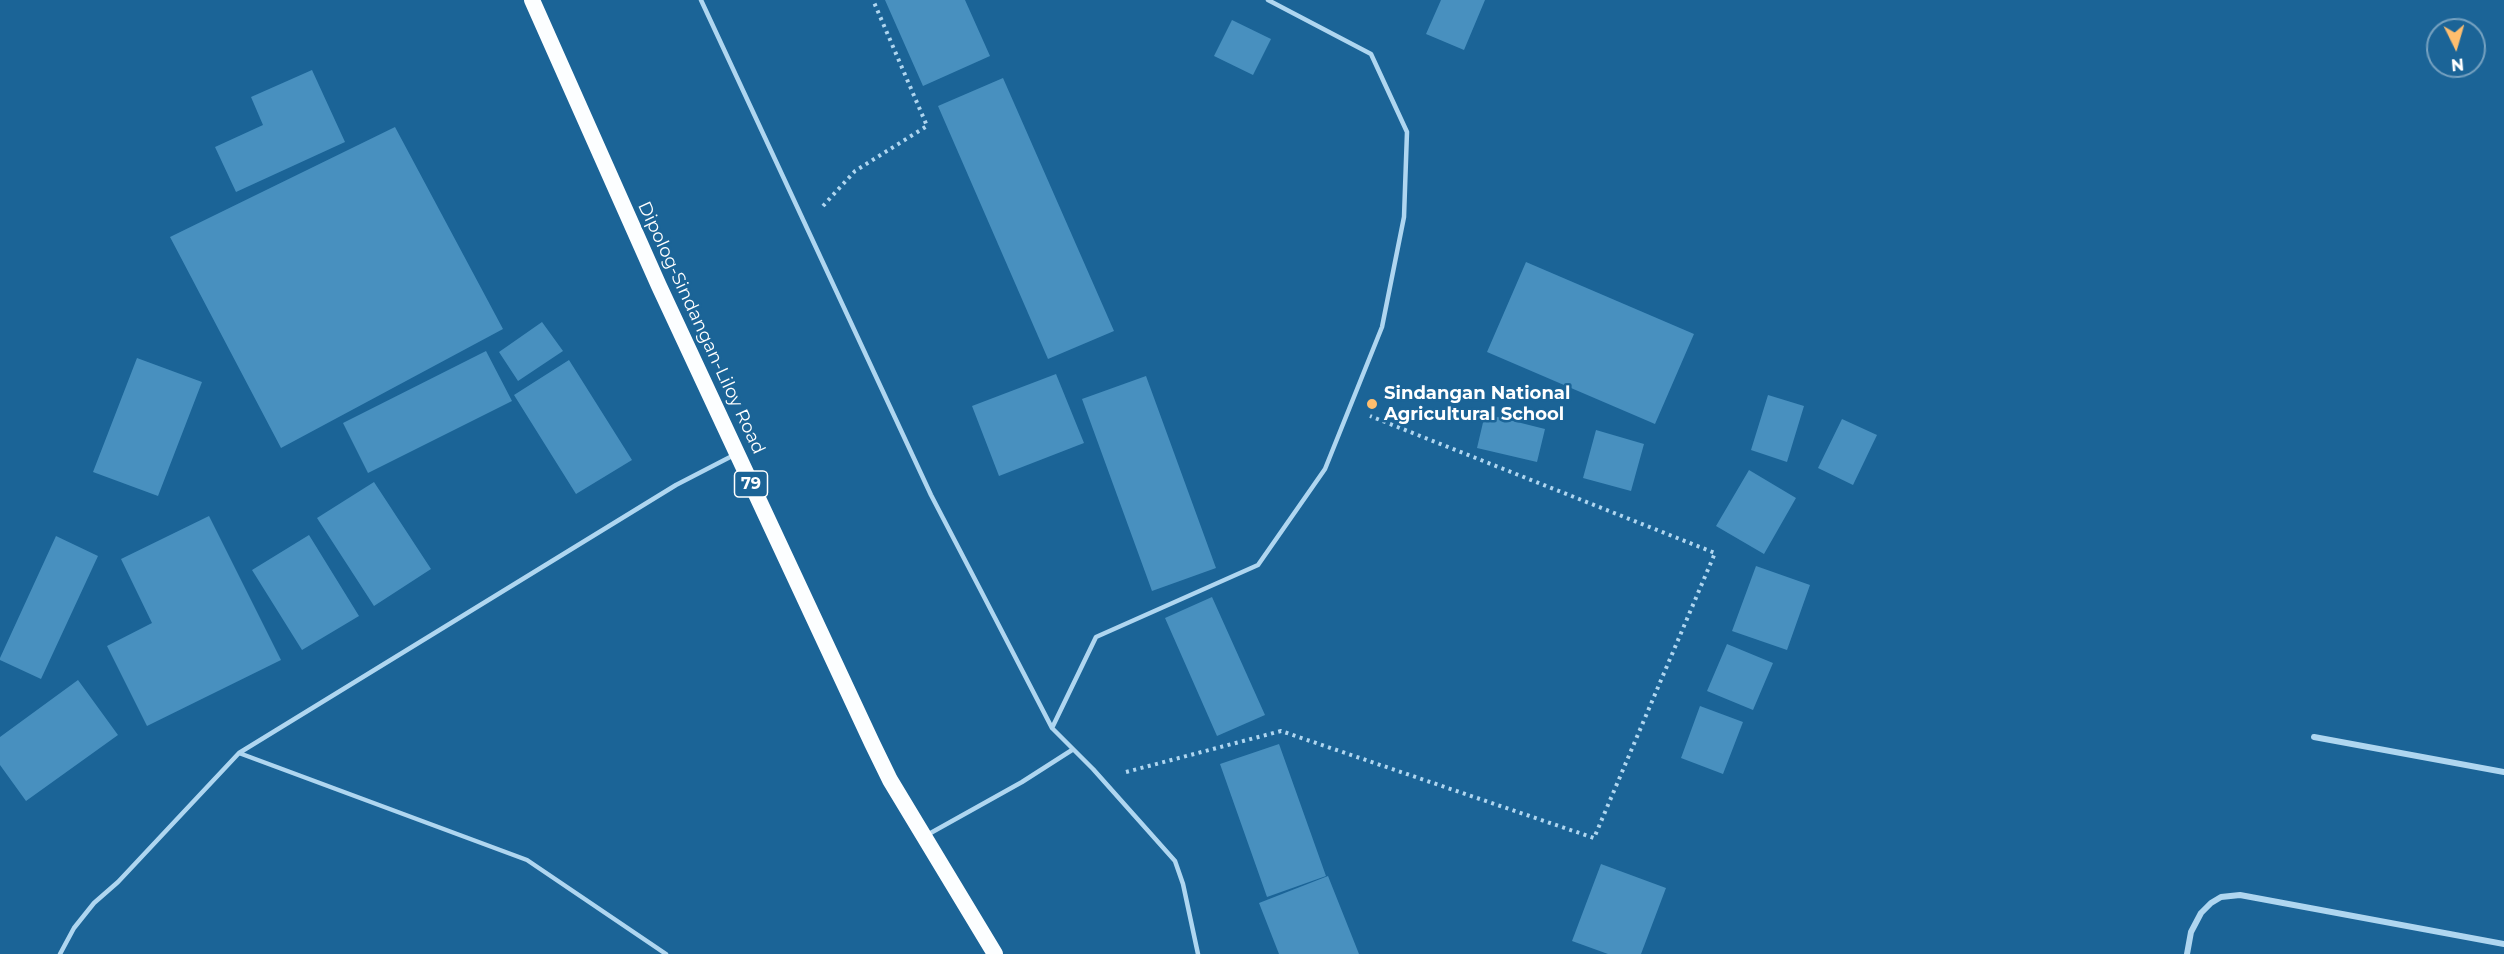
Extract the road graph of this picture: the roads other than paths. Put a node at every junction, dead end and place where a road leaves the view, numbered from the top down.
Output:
1 (532, 0) edge
2 (701, 0) edge
3 (1268, 0) edge
4 (737, 454) junction
5 (1052, 728) junction
6 (2314, 737) dead end
7 (1072, 750) junction
8 (239, 753) junction
9 (2504, 772) edge
10 (924, 837) junction
11 (2504, 944) edge
12 (60, 954) edge
13 (666, 954) edge
14 (995, 954) edge
15 (1197, 954) edge
16 (2187, 954) edge

1 - 4 highway, Dipolog-Sindangan-Liloy Road / 79
2 - 5 lane
3 - 5 lane
4 - 8 lane
4 - 10 highway, Dipolog-Sindangan-Liloy Road / 79
5 - 7 lane
6 - 9 street
7 - 10 lane
7 - 15 lane
8 - 12 lane
8 - 13 lane
10 - 14 highway, Dipolog-Sindangan-Liloy Road / 79
11 - 16 street

